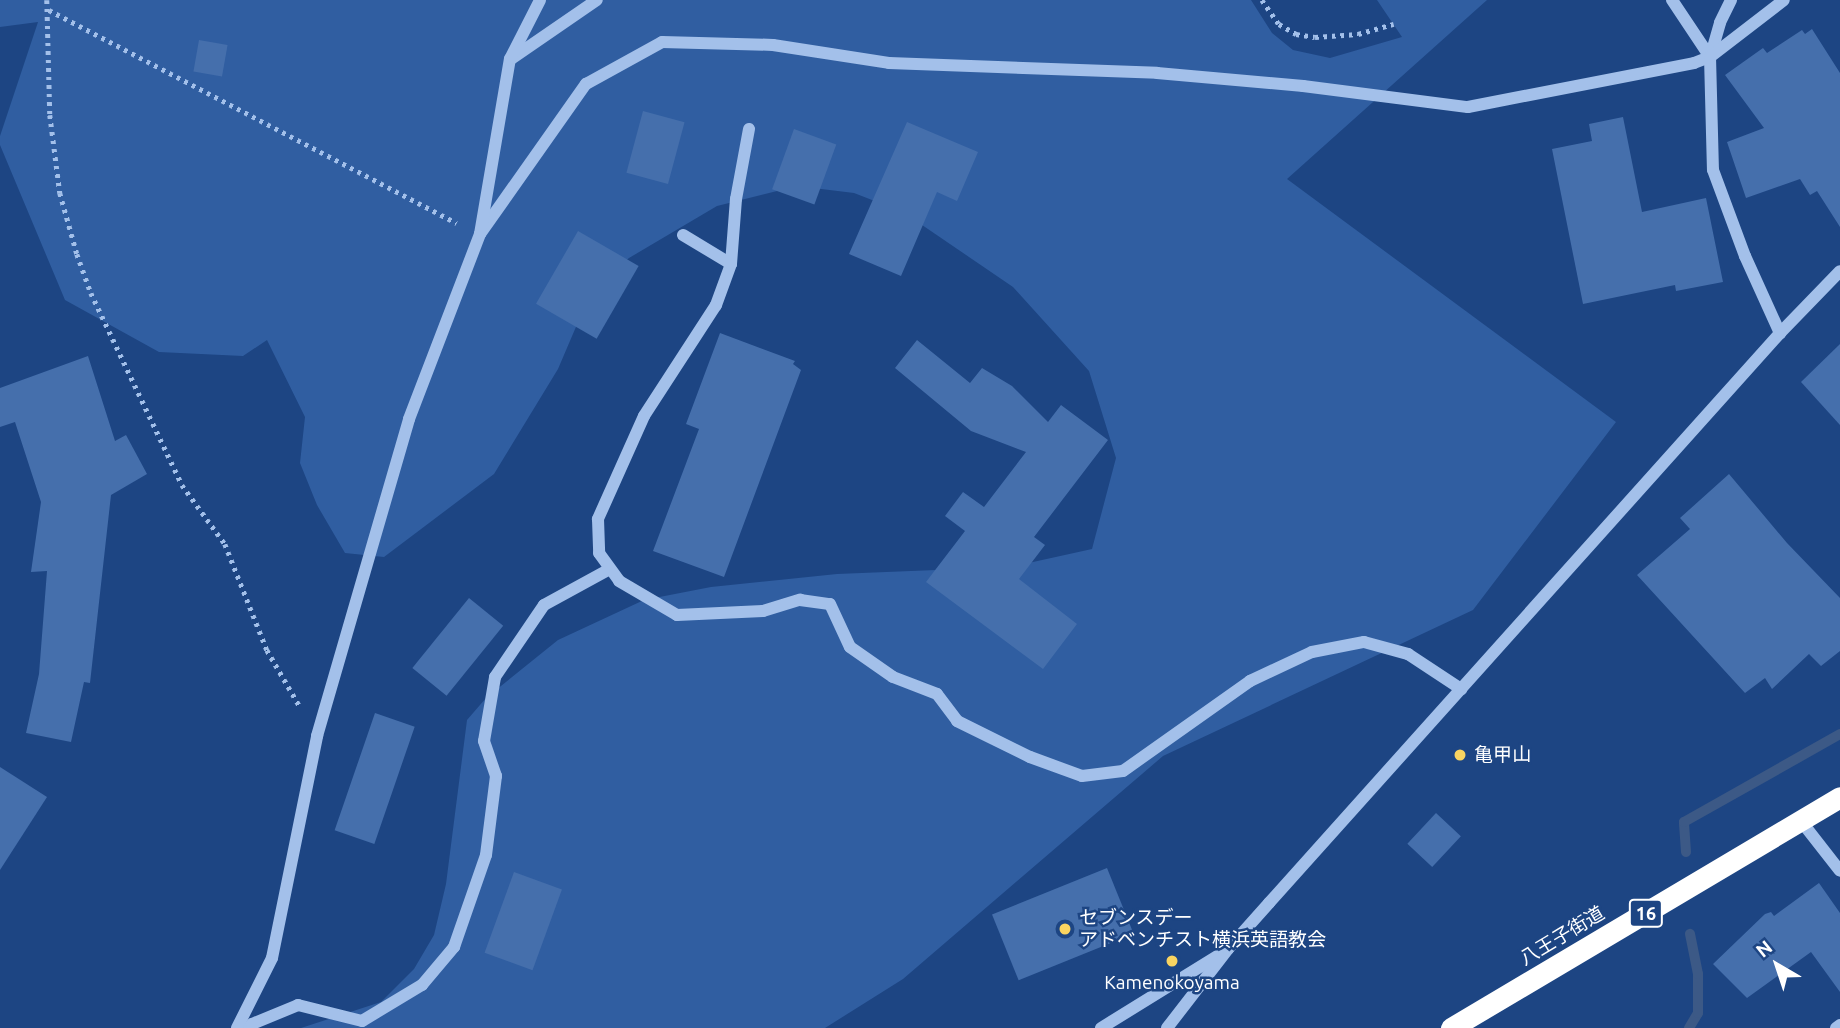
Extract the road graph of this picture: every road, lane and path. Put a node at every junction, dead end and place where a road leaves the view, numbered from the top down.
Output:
1 (47, 0) edge
2 (540, 0) edge
3 (597, 0) edge
4 (1262, 0) edge
5 (1672, 0) edge
6 (1731, 0) edge
7 (1784, 0) edge
8 (48, 10) junction
9 (1394, 24) dead end
10 (1710, 57) junction
11 (510, 60) junction
12 (749, 129) dead end
13 (480, 234) junction
14 (683, 235) dead end
15 (731, 264) junction
16 (1840, 271) edge
17 (1780, 333) junction
18 (610, 569) junction
19 (1461, 689) junction
20 (317, 736) junction
21 (1840, 797) edge
22 (1801, 821) junction
23 (1840, 871) edge
24 (1228, 949) junction
25 (250, 1026) edge
26 (237, 1028) edge
27 (1101, 1028) edge
28 (1167, 1028) edge
29 (1451, 1028) edge

1 - 8 path
2 - 11 street
3 - 11 street
4 - 9 path
5 - 10 street
6 - 10 street
7 - 10 street
8 - 13 path
8 - 20 path
10 - 13 street
10 - 17 street
11 - 13 street
12 - 15 street
13 - 20 street
14 - 15 street
15 - 18 street
16 - 17 street
17 - 19 street
18 - 19 street
18 - 25 street
19 - 24 street
20 - 26 street
21 - 22 highway, 八王子街道 / 16
22 - 23 street
22 - 29 highway, 八王子街道 / 16
24 - 27 street
24 - 28 street

